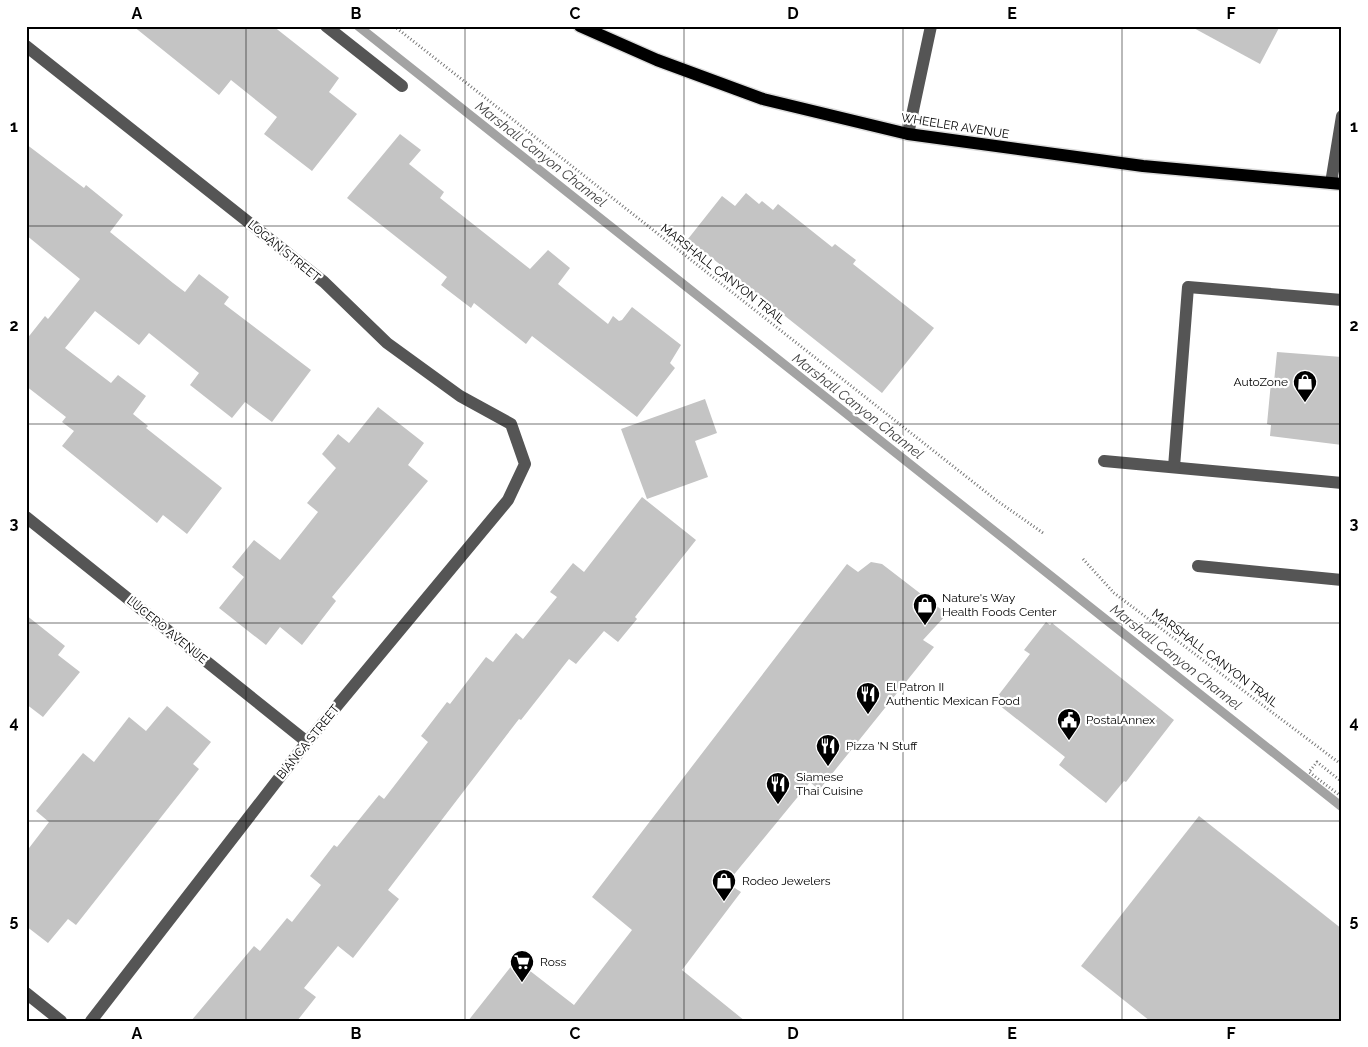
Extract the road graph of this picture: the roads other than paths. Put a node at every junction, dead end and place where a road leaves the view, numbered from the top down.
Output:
1 (326, 26) edge
2 (580, 26) edge
3 (931, 26) edge
4 (26, 46) edge
5 (402, 86) dead end
6 (1342, 116) edge
7 (908, 134) junction
8 (1337, 183) edge
9 (1342, 300) edge
10 (1104, 460) dead end
11 (525, 464) joint
12 (1174, 467) junction
13 (1342, 483) edge
14 (26, 517) edge
15 (1198, 566) dead end
16 (1342, 580) edge
17 (307, 742) junction
18 (26, 993) edge
19 (61, 1021) edge
20 (91, 1021) edge

1 - 5 street
2 - 7 main road, WHEELER AVENUE
3 - 7 street
4 - 11 street, LOGAN STREET
6 - 8 street
7 - 8 main road, WHEELER AVENUE
9 - 12 street
10 - 12 street
11 - 17 street, BIANCA STREET
12 - 13 street
14 - 17 street, LUCERO AVENUE
15 - 16 street
17 - 20 street, BIANCA STREET
18 - 19 street

